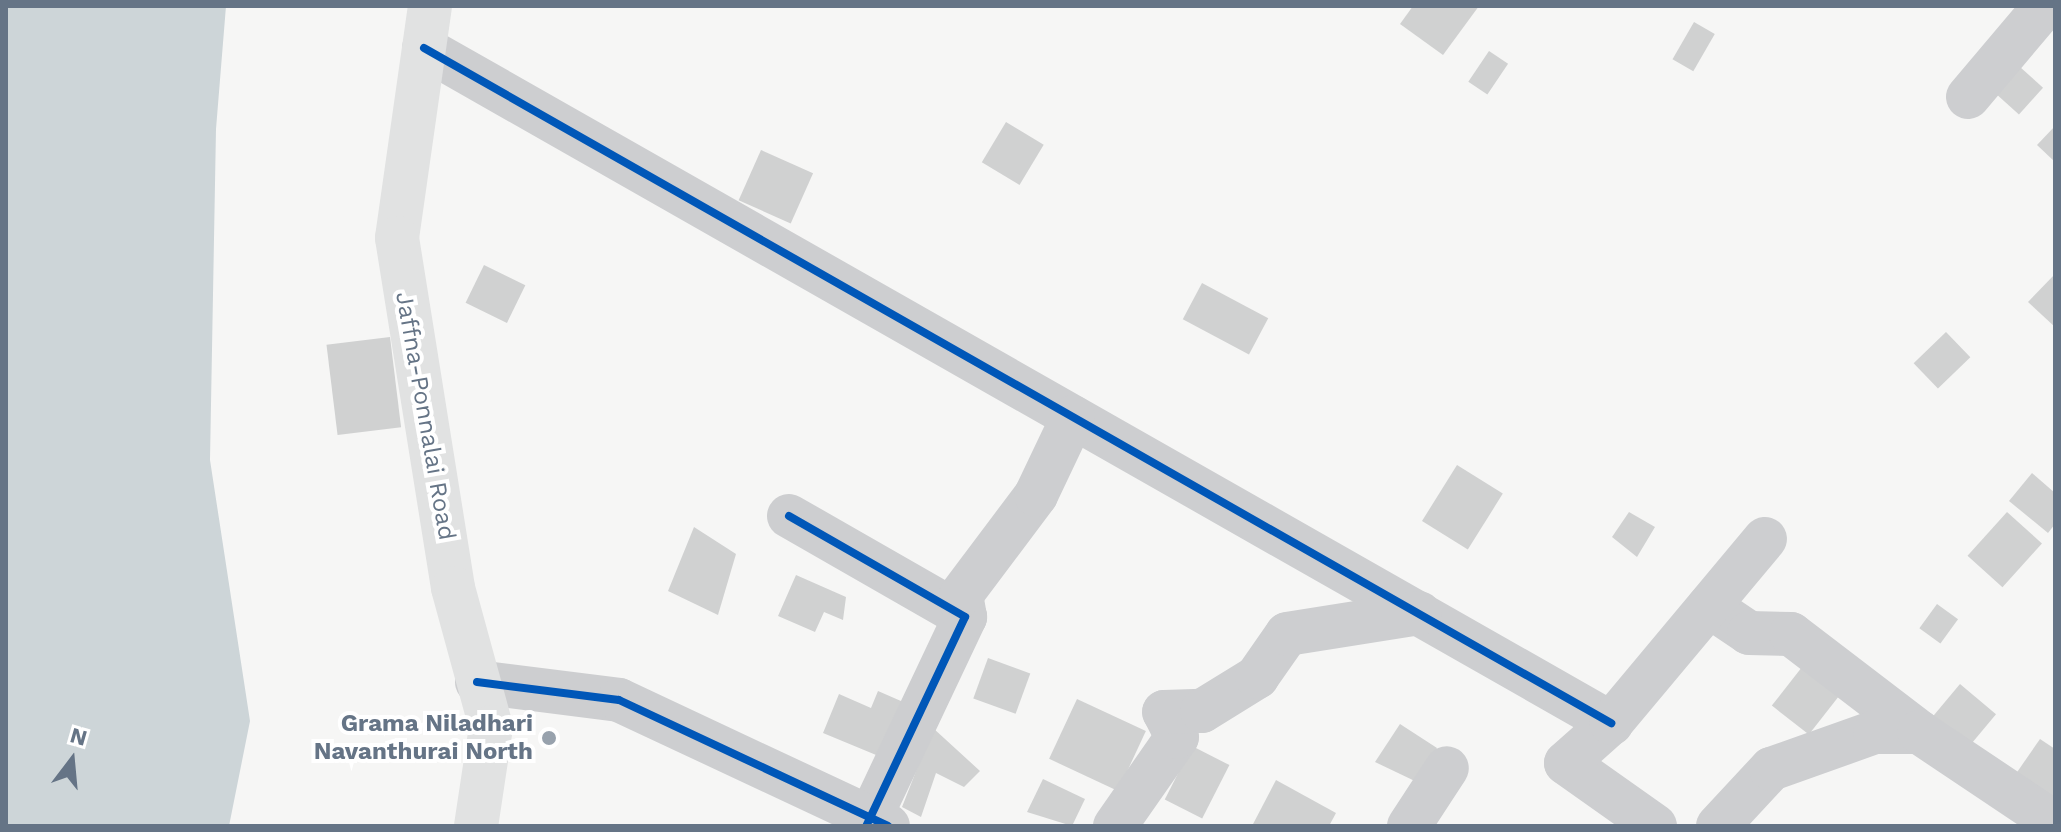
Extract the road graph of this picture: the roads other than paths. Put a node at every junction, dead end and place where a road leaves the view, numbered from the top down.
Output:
1 (2045, 6) edge
2 (427, 27) edge
3 (1968, 97) dead end
4 (1073, 417) junction
5 (789, 516) dead end
6 (1765, 539) dead end
7 (1709, 606) junction
8 (1419, 613) junction
9 (965, 617) junction
10 (472, 665) junction
11 (1611, 723) junction
12 (1919, 732) junction
13 (1447, 768) dead end
14 (2055, 823) edge
15 (874, 824) edge
16 (476, 826) edge
17 (1115, 826) edge
18 (1409, 826) edge
19 (1655, 826) edge
20 (1718, 826) edge

1 - 3 street
2 - 4 street
2 - 10 main road, Jaffna-Ponnalai Road
4 - 8 street
4 - 9 street
5 - 9 street
6 - 7 street
7 - 11 street
7 - 12 street
8 - 11 street
8 - 17 street
9 - 15 street
10 - 15 street
10 - 16 main road
11 - 19 street
12 - 14 street
12 - 20 street
13 - 18 street

